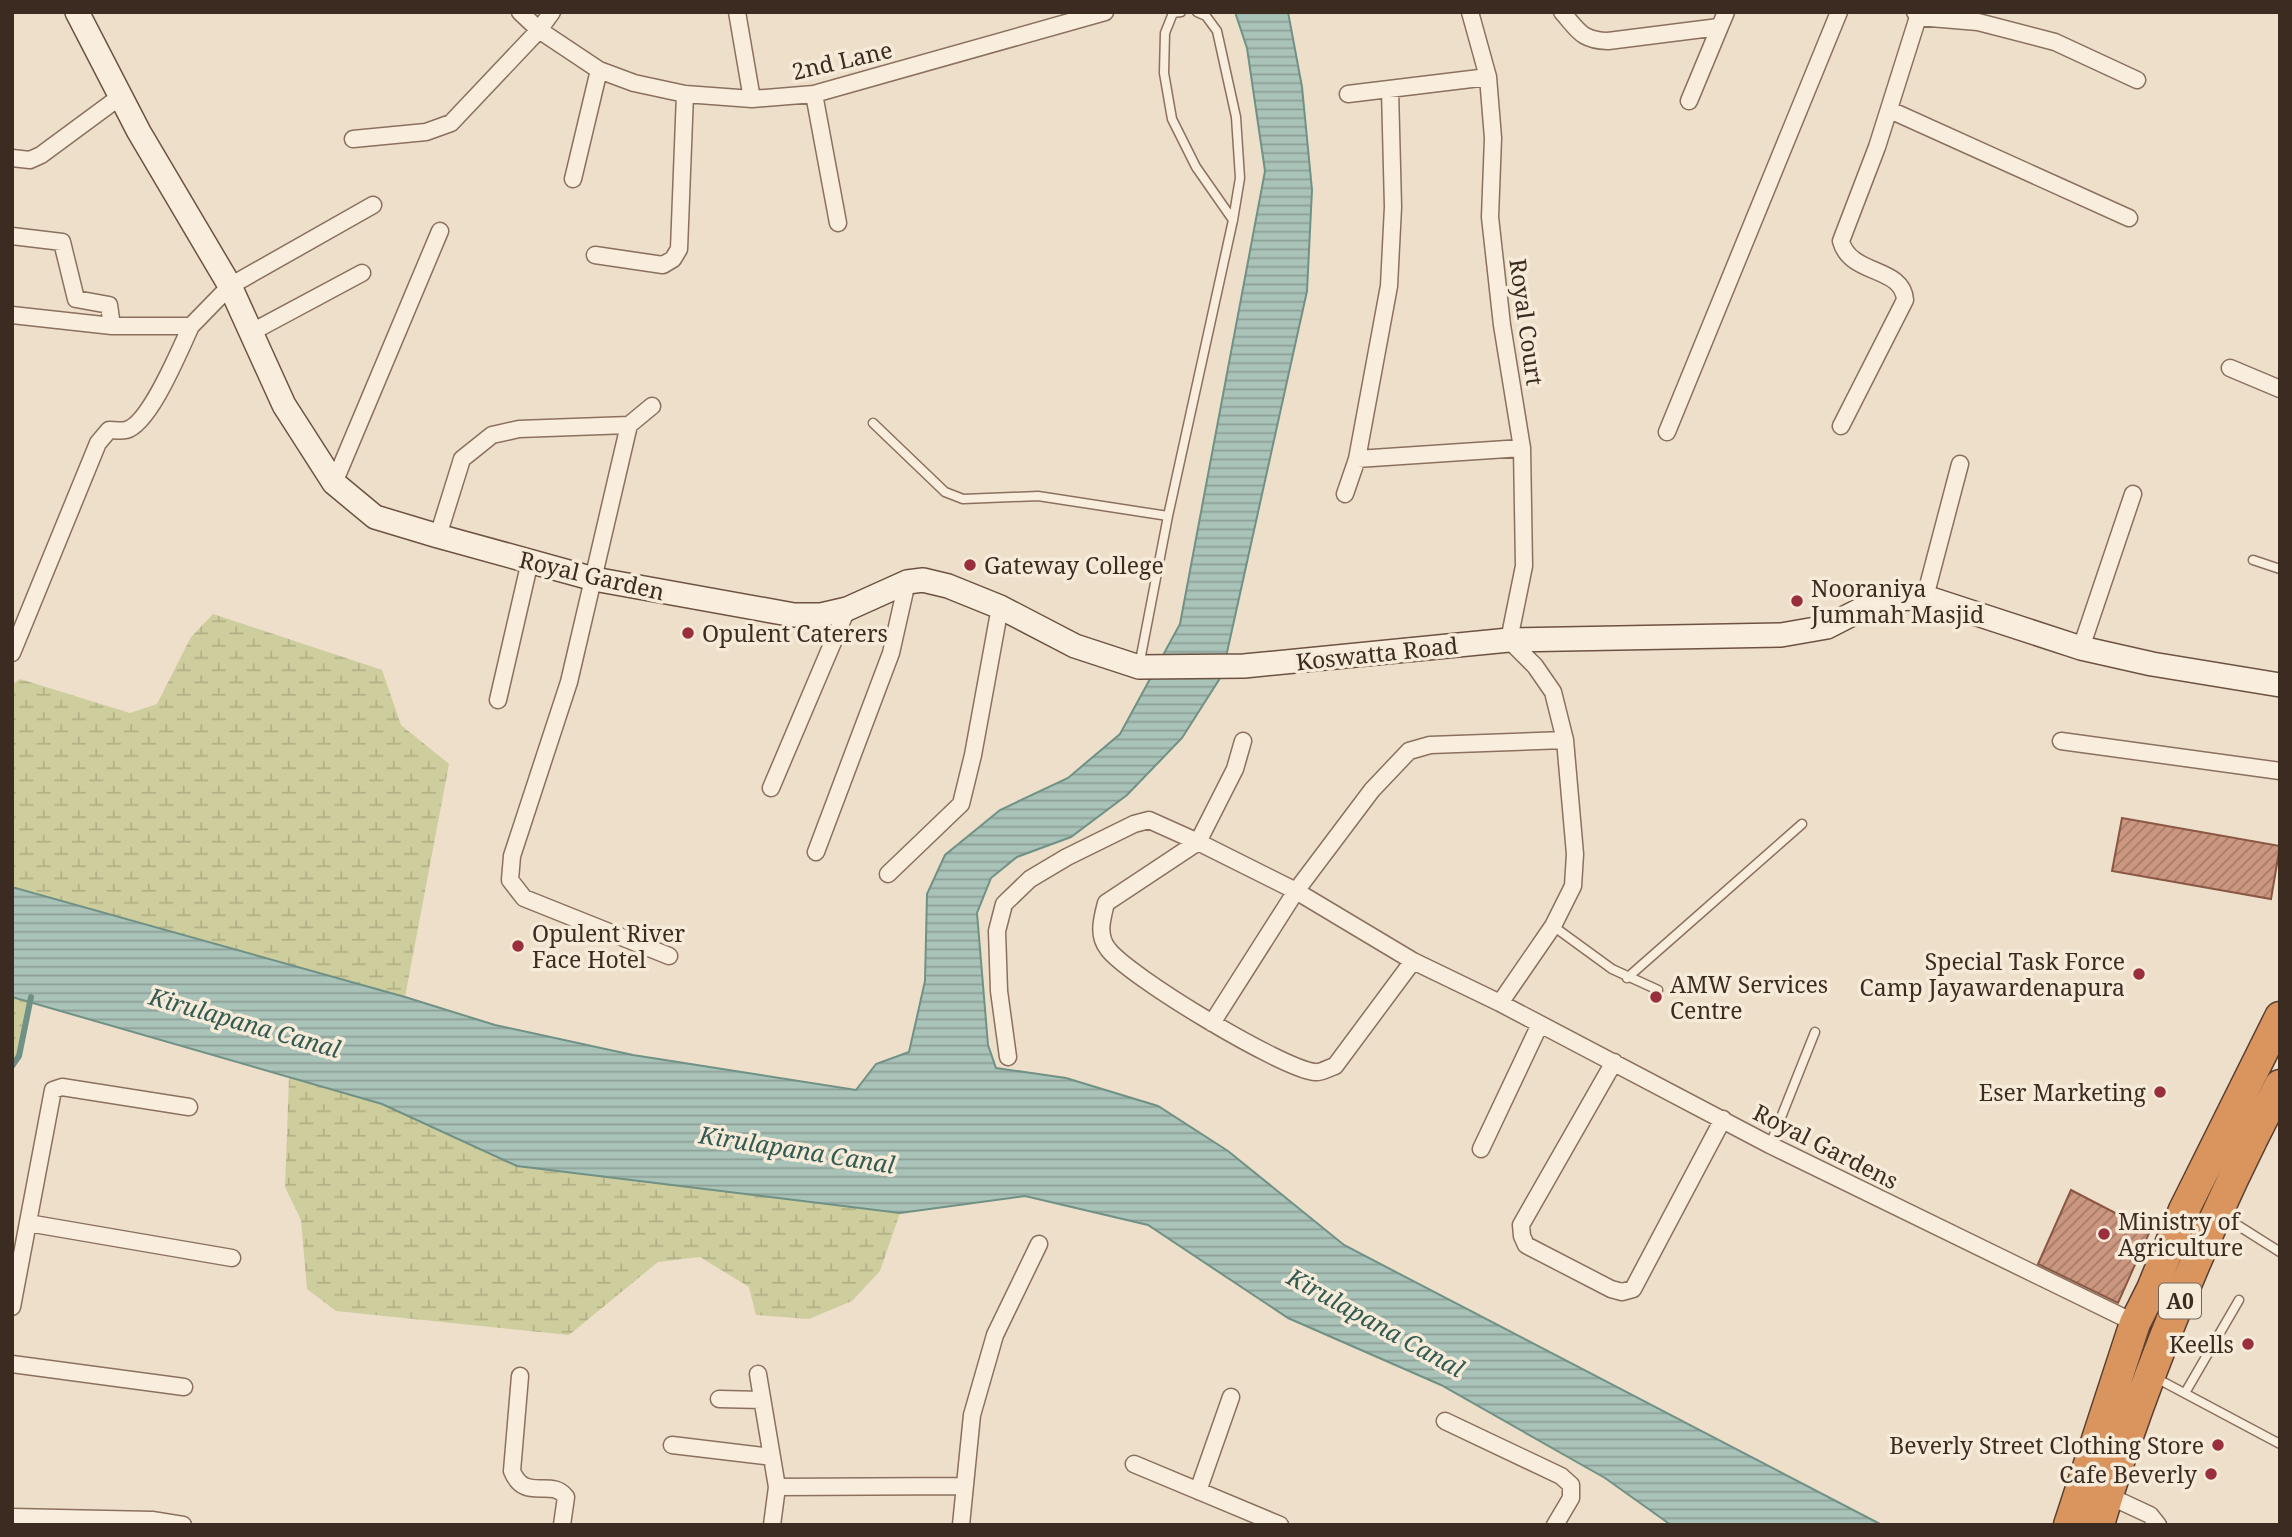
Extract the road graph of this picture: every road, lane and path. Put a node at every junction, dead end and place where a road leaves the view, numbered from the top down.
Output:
1 (77, 12) edge
2 (520, 12) edge
3 (552, 12) edge
4 (737, 12) edge
5 (1181, 12) edge
6 (1197, 12) edge
7 (1470, 12) edge
8 (1562, 12) edge
9 (1839, 12) edge
10 (1103, 13) edge
11 (1917, 14) edge
12 (1723, 20) edge
13 (539, 30) junction
14 (599, 70) junction
15 (1489, 78) junction
16 (2137, 80) dead end
17 (1391, 90) junction
18 (685, 94) junction
19 (814, 94) junction
20 (1348, 94) dead end
21 (121, 96) junction
22 (752, 99) junction
23 (1689, 101) dead end
24 (1890, 110) junction
25 (353, 139) dead end
26 (12, 158) edge
27 (573, 179) dead end
28 (373, 205) dead end
29 (2129, 218) dead end
30 (1234, 220) junction
31 (838, 223) dead end
32 (440, 231) dead end
33 (12, 236) edge
34 (595, 255) dead end
35 (362, 273) dead end
36 (230, 286) junction
37 (12, 315) edge
38 (112, 326) junction
39 (191, 326) junction
40 (250, 333) junction
41 (2230, 368) dead end
42 (2280, 389) edge
43 (652, 406) dead end
44 (873, 423) dead end
45 (629, 425) junction
46 (1841, 426) dead end
47 (1667, 432) dead end
48 (1522, 448) junction
49 (1357, 459) junction
50 (1960, 464) dead end
51 (334, 482) junction
52 (1345, 495) dead end
53 (2133, 495) dead end
54 (1167, 516) junction
55 (438, 536) junction
56 (530, 561) junction
57 (2253, 561) dead end
58 (2280, 569) edge
59 (594, 579) junction
60 (907, 582) junction
61 (1924, 597) junction
62 (1000, 607) junction
63 (847, 608) junction
64 (1509, 640) junction
65 (2081, 648) junction
66 (12, 653) edge
67 (1244, 666) joint
68 (1145, 667) junction
69 (2280, 685) edge
70 (498, 699) dead end
71 (1565, 740) junction
72 (1244, 741) dead end
73 (2061, 741) dead end
74 (2280, 771) edge
75 (771, 788) dead end
76 (1802, 824) dead end
77 (1198, 842) junction
78 (816, 852) dead end
79 (888, 874) dead end
80 (1296, 891) junction
81 (1553, 926) junction
82 (669, 956) dead end
83 (1413, 961) junction
84 (1627, 978) junction
85 (1658, 990) dead end
86 (1500, 1003) junction
87 (2280, 1017) edge
88 (1212, 1023) junction
89 (1540, 1024) junction
90 (1815, 1032) dead end
91 (1008, 1057) dead end
92 (1614, 1062) junction
93 (2276, 1104) edge
94 (189, 1107) dead end
95 (1723, 1119) junction
96 (1770, 1145) junction
97 (1480, 1149) dead end
98 (12, 1206) edge
99 (2218, 1213) junction
100 (29, 1216) junction
101 (1039, 1244) dead end
102 (2280, 1252) edge
103 (232, 1258) dead end
104 (2239, 1300) dead end
105 (12, 1307) edge
106 (2135, 1323) junction
107 (12, 1364) edge
108 (758, 1374) dead end
109 (2150, 1375) junction
110 (520, 1376) dead end
111 (184, 1387) dead end
112 (2185, 1393) junction
113 (1231, 1397) dead end
114 (719, 1399) dead end
115 (762, 1400) junction
116 (1445, 1421) dead end
117 (2280, 1444) edge
118 (672, 1446) dead end
119 (772, 1457) junction
120 (1134, 1464) dead end
121 (965, 1486) junction
122 (777, 1487) junction
123 (1198, 1490) junction
124 (2107, 1494) junction
125 (12, 1517) edge
126 (151, 1522) edge
127 (183, 1525) edge
128 (562, 1525) edge
129 (772, 1525) edge
130 (961, 1525) edge
131 (1279, 1525) edge
132 (1555, 1525) edge
133 (2069, 1525) edge
134 (2099, 1525) edge
135 (2158, 1525) edge

1 - 21 street, Royal Garden
2 - 13 street, 2nd Lane
3 - 13 street
4 - 22 street
5 - 30 lane
6 - 30 lane
7 - 15 street, Royal Court
8 - 12 street
9 - 47 street
10 - 19 street, 2nd Lane
11 - 16 street
11 - 24 street
12 - 23 street
13 - 14 street, 2nd Lane
13 - 25 street
14 - 18 street, 2nd Lane
14 - 27 street
15 - 17 street
15 - 48 street, Royal Court
17 - 20 street
17 - 49 street
18 - 22 street, 2nd Lane
18 - 34 street
19 - 22 street, 2nd Lane
19 - 31 street
21 - 26 street
21 - 36 street, Royal Garden
24 - 29 street
24 - 46 street
28 - 36 street
30 - 54 lane
32 - 51 street
33 - 38 street
35 - 40 street
36 - 39 street
36 - 40 street, Royal Garden
37 - 38 street
38 - 39 street
39 - 66 street
40 - 51 street, Royal Garden
41 - 42 street
43 - 45 street
44 - 54 lane
45 - 55 street
45 - 59 street
48 - 49 street
48 - 64 street, Royal Court
49 - 52 street
50 - 61 street
51 - 55 street, Royal Garden
53 - 65 street
54 - 68 lane
55 - 56 street, Royal Garden
56 - 59 street, Royal Garden
56 - 70 street
57 - 58 lane
59 - 63 street, Royal Garden
59 - 82 street
60 - 62 street, Royal Garden
60 - 63 street, Royal Garden
60 - 78 street
61 - 64 street, Koswatta Road
61 - 65 street
62 - 68 street, Royal Garden
62 - 79 street
63 - 75 street
64 - 67 street, Koswatta Road
64 - 71 street
65 - 69 street
67 - 68 street, Royal Garden
71 - 80 street
71 - 81 street
72 - 77 street
73 - 74 street
76 - 84 lane
77 - 80 street, Royal Gardens
77 - 88 street
77 - 91 street, Royal Gardens
80 - 83 street, Royal Gardens
80 - 88 street
81 - 84 lane
81 - 86 street
83 - 86 street, Royal Gardens
83 - 88 street
84 - 85 lane
86 - 89 street, Royal Gardens
87 - 106 highway, A0
89 - 92 street, Royal Gardens
89 - 97 street
90 - 96 lane
92 - 95 street, Royal Gardens
92 - 95 street
93 - 99 highway, A0
94 - 100 street
95 - 96 street, Royal Gardens
96 - 106 street, Royal Gardens
98 - 100 street
99 - 102 lane
99 - 109 highway, A0
100 - 103 street
100 - 105 street
101 - 121 street
104 - 112 lane
106 - 133 highway, A0
107 - 111 street
108 - 115 street
109 - 112 lane
109 - 124 highway, A0
110 - 128 street
112 - 117 lane
113 - 123 street
114 - 115 street
115 - 119 street
116 - 132 street
118 - 119 street
119 - 122 street
120 - 123 street
121 - 122 street
121 - 130 street
122 - 129 street
123 - 131 street
124 - 134 highway, A0
124 - 135 street
125 - 126 street
126 - 127 street

